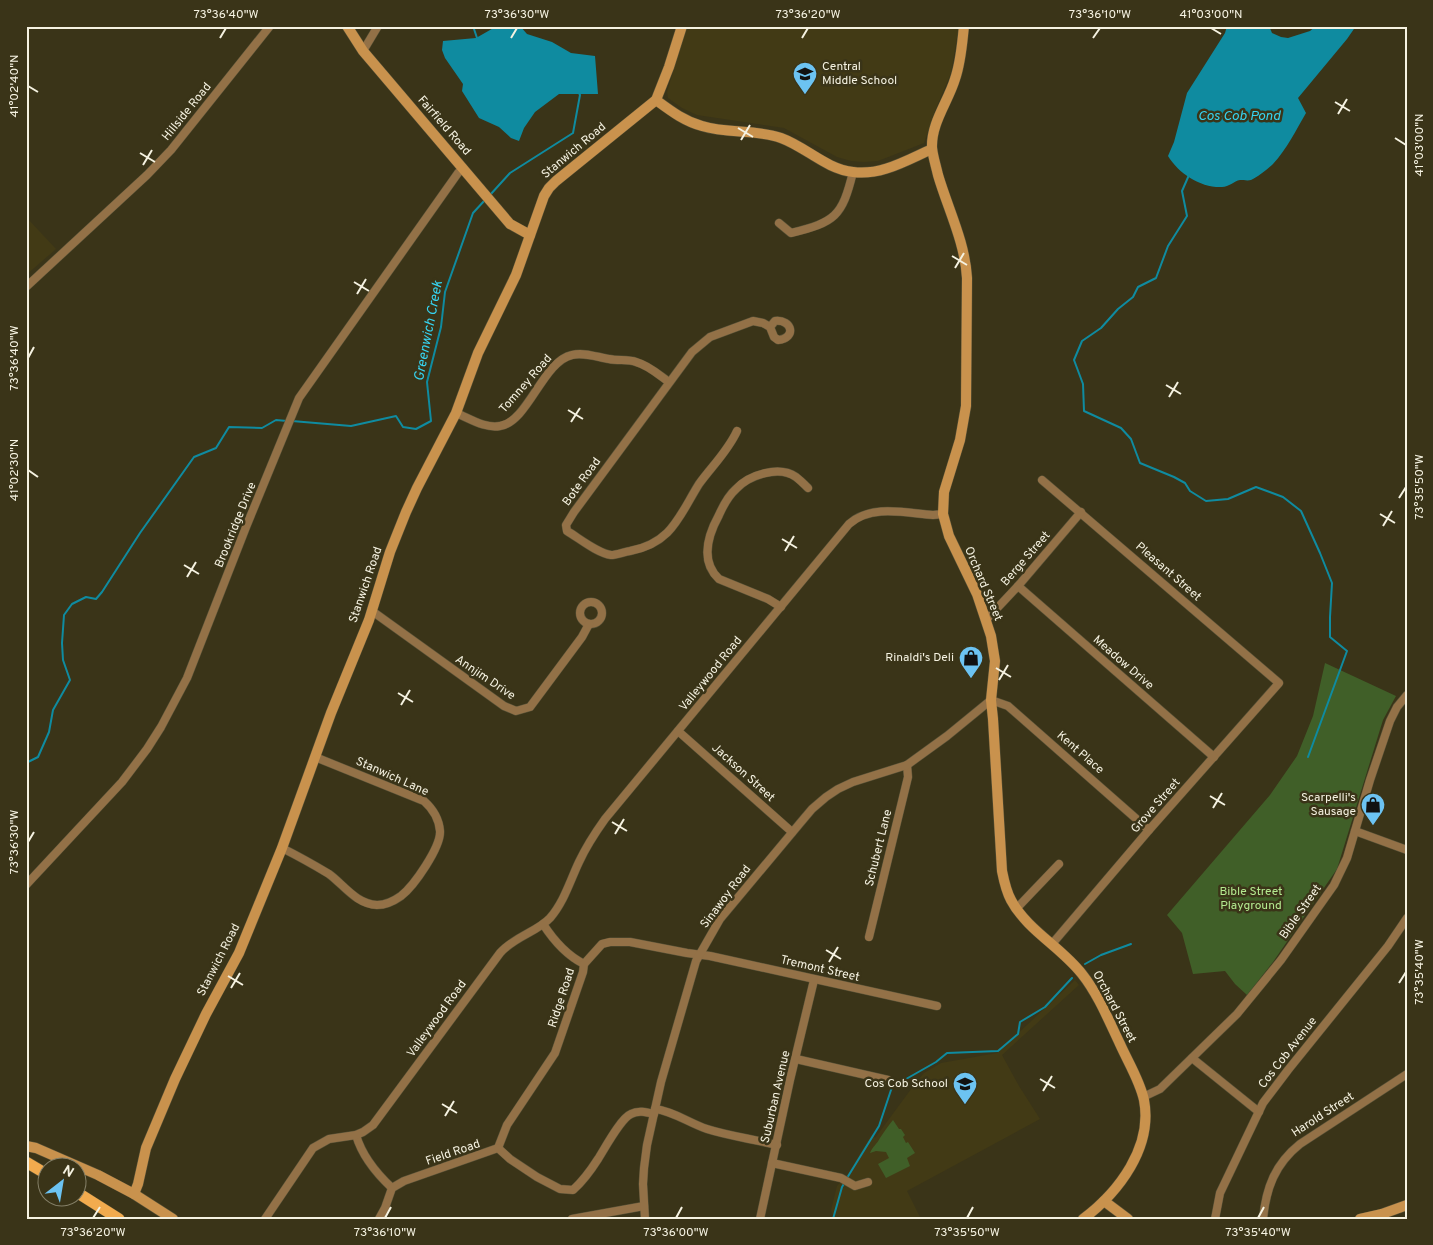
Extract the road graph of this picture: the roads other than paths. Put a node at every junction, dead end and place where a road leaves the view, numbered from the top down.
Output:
1 (270, 26) edge
2 (346, 26) edge
3 (378, 26) edge
4 (682, 26) edge
5 (964, 26) edge
6 (363, 51) junction
7 (656, 100) junction
8 (932, 149) junction
9 (464, 168) junction
10 (853, 172) junction
11 (779, 223) dead end
12 (530, 235) junction
13 (26, 287) edge
14 (770, 327) dead end
15 (669, 382) junction
16 (456, 413) junction
17 (737, 431) dead end
18 (1042, 480) dead end
19 (808, 488) dead end
20 (1081, 512) junction
21 (943, 514) junction
22 (1018, 586) junction
23 (781, 607) junction
24 (372, 611) junction
25 (986, 620) junction
26 (589, 624) dead end
27 (1279, 683) joint
28 (1407, 695) edge
29 (991, 700) junction
30 (678, 731) junction
31 (315, 757) junction
32 (1214, 757) junction
33 (907, 765) junction
34 (1149, 830) junction
35 (1355, 831) junction
36 (792, 832) junction
37 (282, 848) junction
38 (1407, 850) edge
39 (1059, 864) dead end
40 (26, 885) edge
41 (1016, 909) junction
42 (1407, 918) edge
43 (543, 924) junction
44 (869, 937) dead end
45 (1052, 944) junction
46 (700, 955) junction
47 (584, 964) junction
48 (814, 980) junction
49 (936, 1006) dead end
50 (1192, 1058) junction
51 (796, 1059) junction
52 (1407, 1074) edge
53 (888, 1080) dead end
54 (1143, 1097) junction
55 (655, 1111) junction
56 (1259, 1112) junction
57 (356, 1135) junction
58 (776, 1145) junction
59 (26, 1146) edge
60 (498, 1148) junction
61 (26, 1162) edge
62 (772, 1163) junction
63 (38, 1169) edge
64 (868, 1182) dead end
65 (392, 1188) junction
66 (134, 1194) junction
67 (88, 1199) edge
68 (1104, 1201) junction
69 (1407, 1205) edge
70 (644, 1206) junction
71 (1383, 1216) edge
72 (119, 1219) edge
73 (173, 1219) edge
74 (265, 1219) edge
75 (379, 1219) edge
76 (572, 1219) edge
77 (645, 1219) edge
78 (760, 1219) edge
79 (1084, 1219) edge
80 (1128, 1219) edge
81 (1215, 1219) edge
82 (1263, 1219) edge
83 (1360, 1219) edge

1 - 13 street, Hillside Road
2 - 6 street, Fairfield Road
3 - 6 street
4 - 7 street, Stanwich Road
5 - 8 street, Orchard Street
6 - 9 street, Fairfield Road
7 - 10 street
7 - 12 street, Stanwich Road
8 - 10 street
8 - 21 street, Orchard Street
9 - 12 street, Fairfield Road
9 - 40 street, Brookridge Drive
10 - 11 street
12 - 16 street, Stanwich Road
14 - 15 street, Bote Road
15 - 16 street, Tomney Road
15 - 17 street, Bote Road
16 - 24 street, Stanwich Road
18 - 20 street, Pleasant Street
19 - 23 street
20 - 22 street, Berge Street
20 - 27 street, Pleasant Street
21 - 23 street, Valleywood Road
21 - 25 street, Orchard Street
22 - 25 street, Berge Street
22 - 32 street, Meadow Drive
23 - 30 street, Valleywood Road
24 - 26 street, Annjim Drive
24 - 31 street, Stanwich Road
25 - 29 street, Orchard Street
27 - 32 street, Grove Street
28 - 35 street, Bible Street
29 - 33 street, Sinawoy Road
29 - 34 street, Kent Place
29 - 41 street, Orchard Street
30 - 36 street, Jackson Street
30 - 43 street, Valleywood Road
31 - 37 street, Stanwich Road
31 - 37 street, Stanwich Lane
32 - 34 street, Grove Street
33 - 36 street, Sinawoy Road
33 - 44 street, Schubert Lane
34 - 45 street, Grove Street
35 - 38 street
35 - 50 street, Bible Street
36 - 46 street, Sinawoy Road
37 - 66 street, Stanwich Road
39 - 41 street
41 - 45 street, Orchard Street
42 - 56 street, Cos Cob Avenue
43 - 47 street
43 - 57 street, Valleywood Road
45 - 54 street, Orchard Street
46 - 47 street, Ridge Road
46 - 48 street, Tremont Street
46 - 55 street, Sinawoy Road
47 - 60 street, Ridge Road
48 - 49 street, Tremont Street
48 - 51 street, Suburban Avenue
50 - 54 street, Bible Street
50 - 56 street
51 - 53 street
51 - 58 street, Suburban Avenue
52 - 82 street, Harold Street
54 - 68 street, Orchard Street
55 - 58 street
55 - 60 street, Field Road
55 - 70 street, Sinawoy Road
56 - 81 street, Cos Cob Avenue
57 - 65 street
57 - 74 street, Valleywood Road
58 - 62 street, Suburban Avenue
59 - 66 street
60 - 65 street, Field Road
61 - 63 main road
62 - 64 street
62 - 78 street, Suburban Avenue
65 - 75 street
66 - 73 street
67 - 72 main road
68 - 79 street, Orchard Street
68 - 80 street
69 - 71 street
70 - 76 street
70 - 77 street, Sinawoy Road
71 - 83 street

